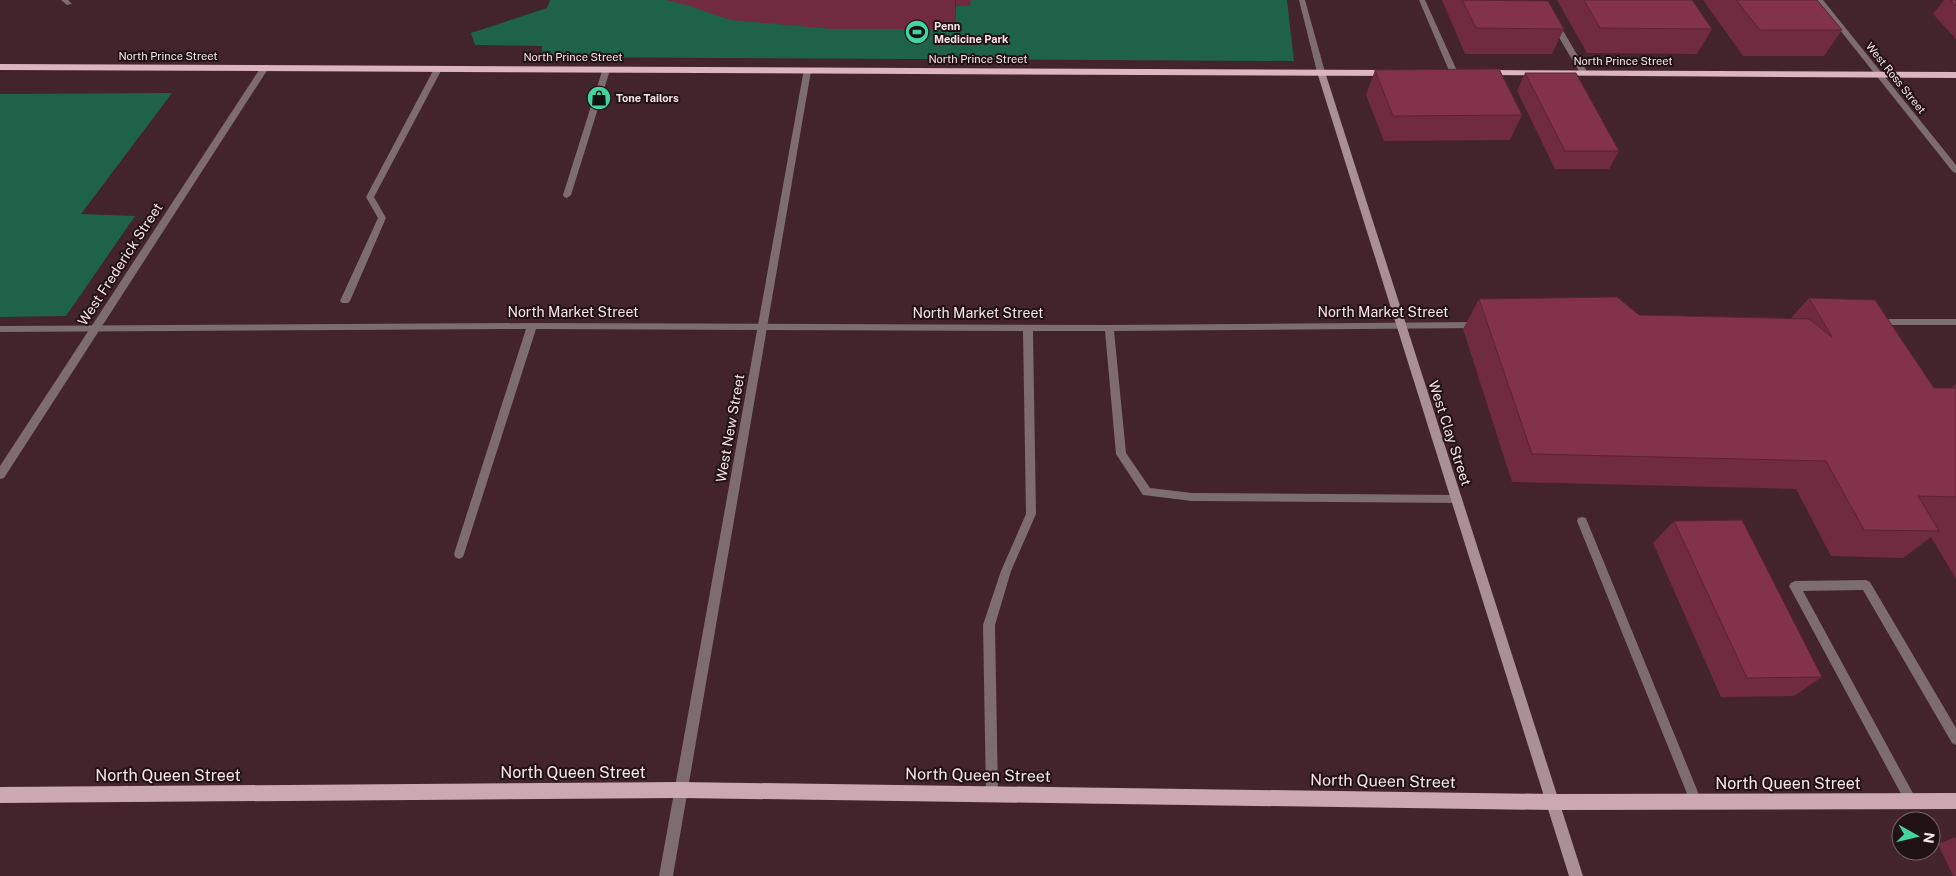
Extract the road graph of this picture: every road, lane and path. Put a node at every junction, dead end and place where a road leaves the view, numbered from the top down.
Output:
1 (1302, 0) edge
2 (1422, 0) edge
3 (1819, 0) edge
4 (1552, 19) edge
5 (0, 67) edge
6 (264, 68) junction
7 (438, 69) junction
8 (606, 70) junction
9 (807, 70) junction
10 (1321, 72) junction
11 (1406, 73) edge
12 (1459, 73) joint
13 (1584, 74) junction
14 (1880, 75) junction
15 (1956, 75) edge
16 (1956, 170) edge
17 (566, 195) dead end
18 (345, 300) dead end
19 (1867, 322) edge
20 (1956, 322) edge
21 (1402, 325) junction
22 (1491, 325) edge
23 (532, 326) junction
24 (761, 326) junction
25 (1028, 327) junction
26 (1109, 328) junction
27 (0, 329) edge
28 (95, 329) junction
29 (0, 475) edge
30 (1457, 499) junction
31 (1582, 521) dead end
32 (459, 554) dead end
33 (1956, 739) edge
34 (681, 790) junction
35 (992, 794) junction
36 (0, 795) edge
37 (1956, 801) edge
38 (1553, 802) junction
39 (1696, 802) junction
40 (1911, 802) junction
41 (666, 876) edge
42 (1576, 876) edge

1 - 10 street
2 - 12 street
3 - 14 street, West Ross Street
4 - 13 street
5 - 6 highway, North Prince Street
6 - 7 highway, North Prince Street
6 - 28 street, West Frederick Street
7 - 8 highway, North Prince Street
7 - 18 street
8 - 9 highway, North Prince Street
8 - 17 street
9 - 10 highway, North Prince Street
9 - 24 street, West New Street
10 - 11 highway, North Prince Street
10 - 21 main road, West Clay Street
12 - 13 highway, North Prince Street
13 - 14 highway, North Prince Street
14 - 15 highway, North Prince Street
14 - 16 street, West Ross Street
19 - 20 street
21 - 22 street, North Market Street
21 - 26 street, North Market Street
21 - 30 main road, West Clay Street
23 - 24 street, North Market Street
23 - 28 street, North Market Street
23 - 32 street
24 - 25 street, North Market Street
24 - 34 street, West New Street
25 - 26 street, North Market Street
25 - 35 street
26 - 30 street
27 - 28 street, North Market Street
28 - 29 street, West Frederick Street
30 - 38 main road, West Clay Street
31 - 39 street
33 - 40 street
34 - 35 main road, North Queen Street
34 - 36 main road, North Queen Street
34 - 41 street, West New Street
35 - 38 main road, North Queen Street
37 - 40 main road, North Queen Street
38 - 39 main road, North Queen Street
38 - 42 main road, West Clay Street
39 - 40 main road, North Queen Street

